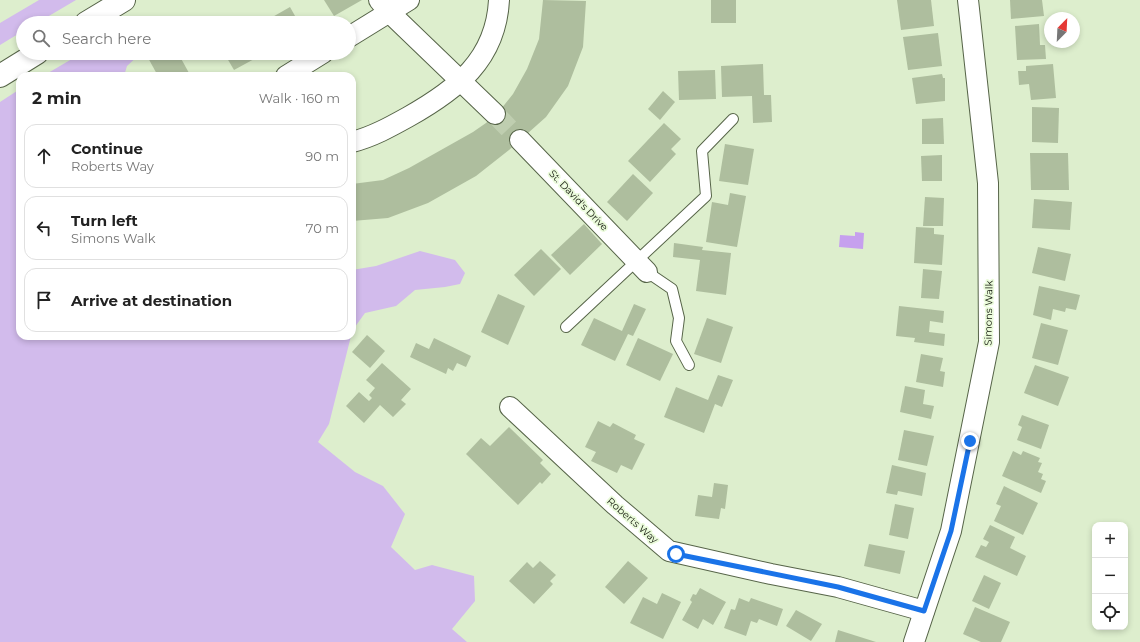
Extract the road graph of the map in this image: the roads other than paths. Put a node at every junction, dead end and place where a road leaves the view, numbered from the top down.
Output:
1 (124, 0) edge
2 (409, 0) edge
3 (499, 0) edge
4 (968, 0) edge
5 (384, 6) edge
6 (98, 16) edge
7 (356, 30) edge
8 (26, 60) edge
9 (312, 60) edge
10 (292, 72) edge
11 (0, 76) edge
12 (462, 82) junction
13 (495, 114) tunnel mouth
14 (733, 119) dead end
15 (356, 140) edge
16 (520, 140) tunnel mouth
17 (642, 266) junction
18 (566, 326) dead end
19 (689, 365) dead end
20 (510, 407) dead end
21 (924, 611) junction
22 (914, 642) edge

1 - 6 main road
2 - 5 street
3 - 12 street
4 - 21 street, Simons Walk
5 - 7 street
5 - 12 street
8 - 11 main road
9 - 10 street
12 - 13 street
12 - 15 street
14 - 17 lane
16 - 17 street, St. David's Drive
17 - 18 lane
17 - 19 lane
20 - 21 street, Roberts Way
21 - 22 street, Simons Walk

